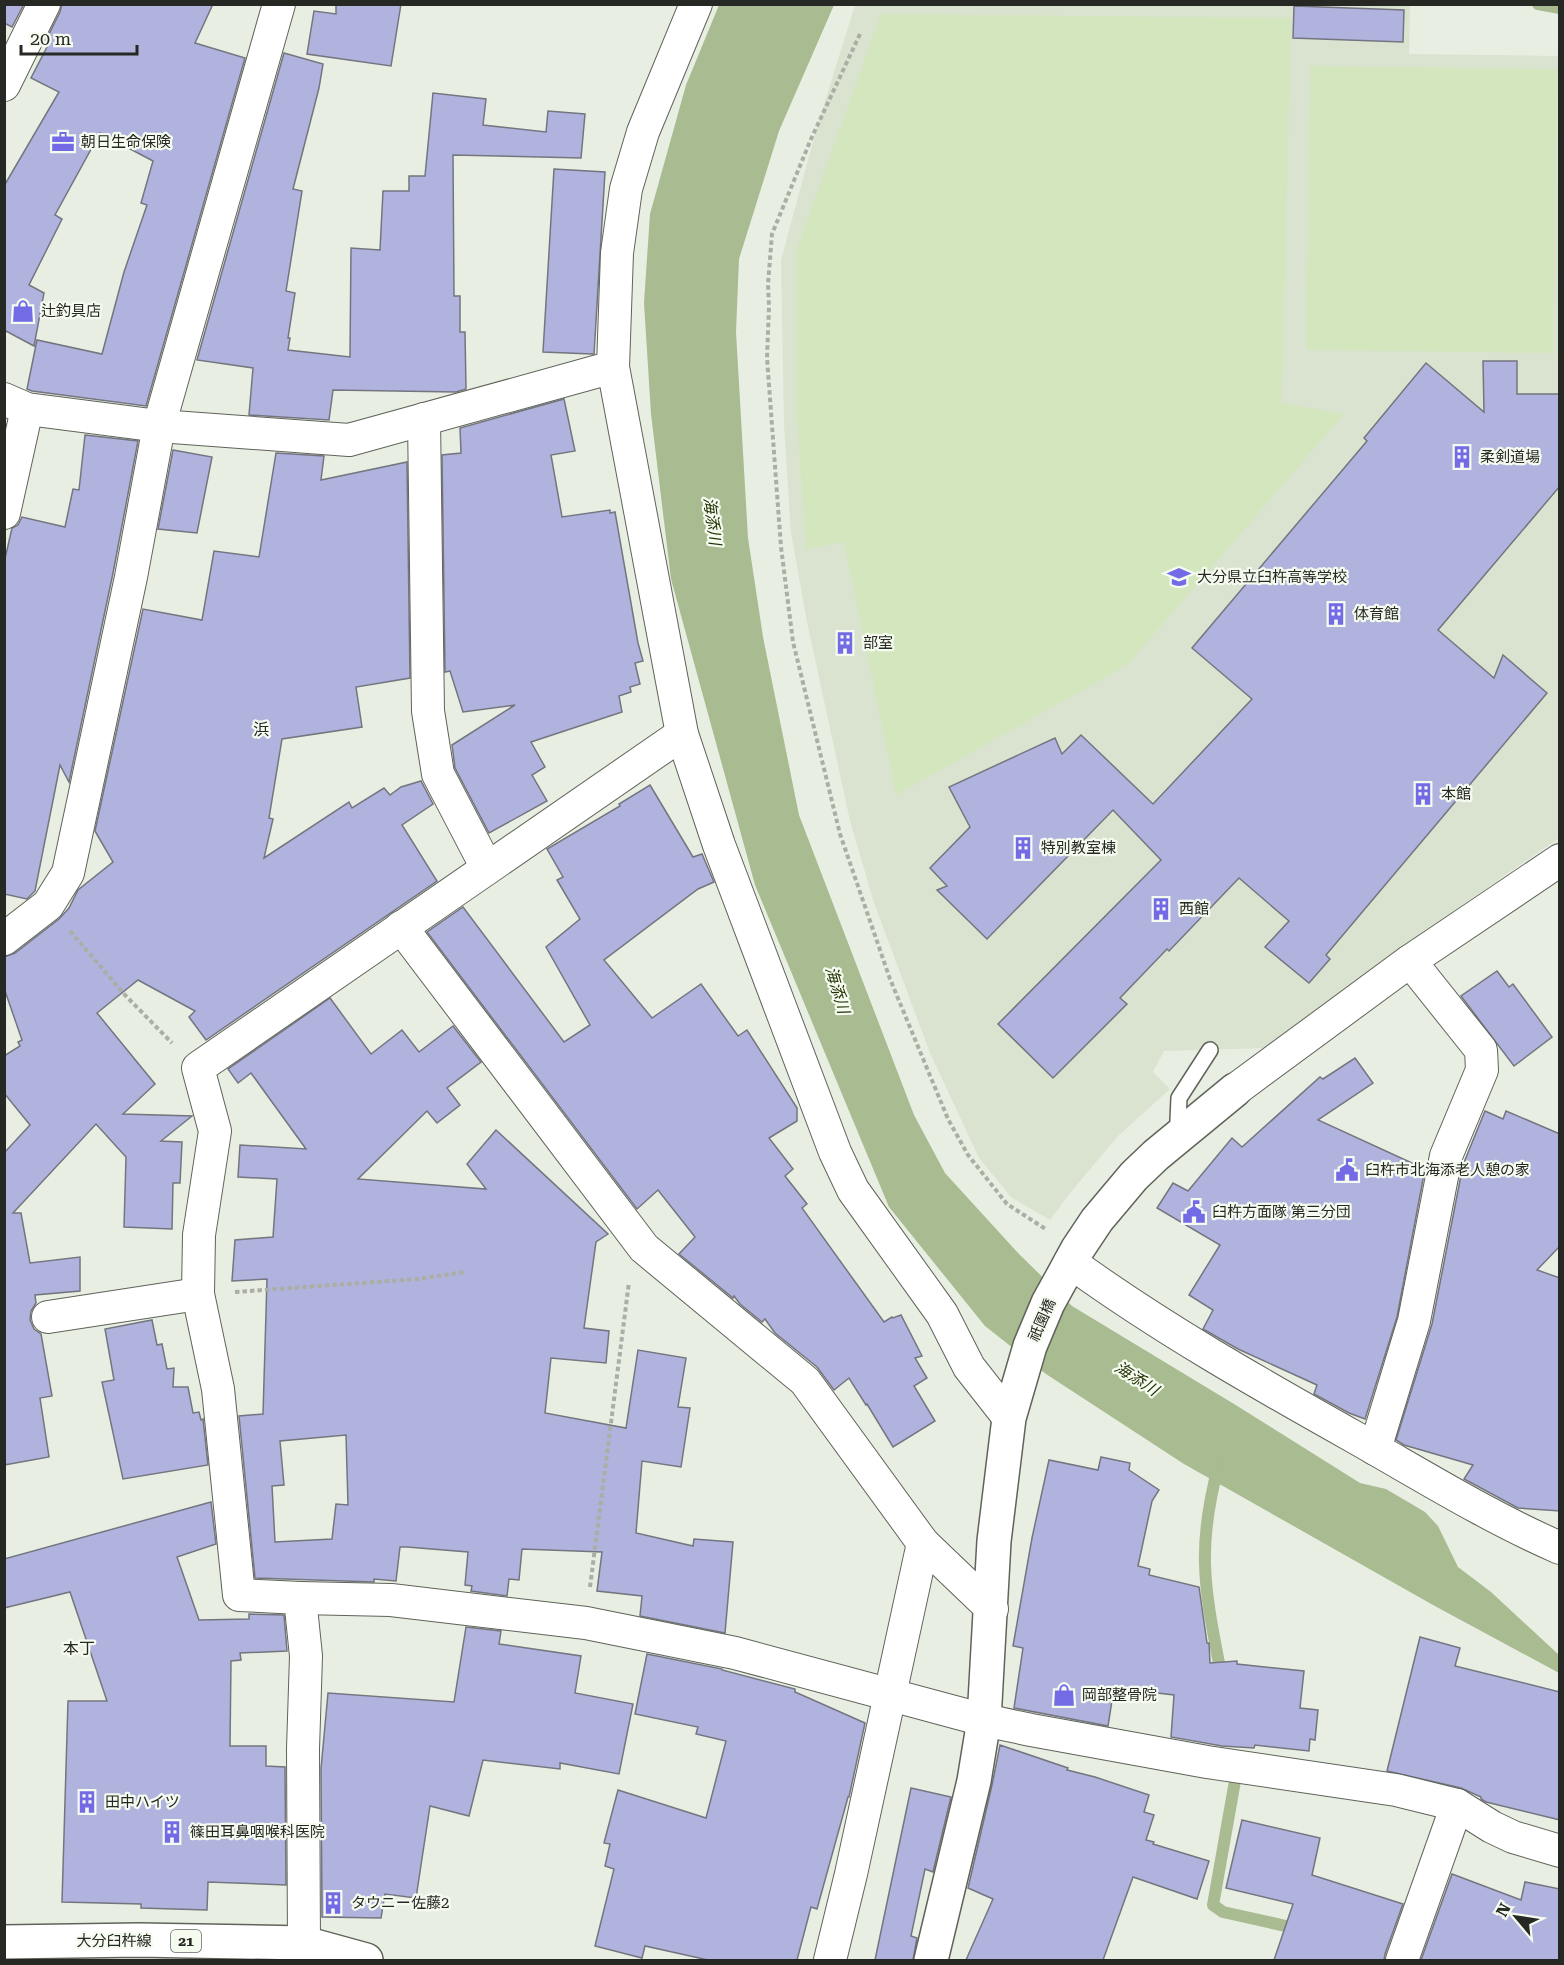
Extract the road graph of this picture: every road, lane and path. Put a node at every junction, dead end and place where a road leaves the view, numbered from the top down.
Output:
1 (44, 4) edge
2 (279, 4) edge
3 (696, 4) edge
4 (860, 34) dead end
5 (4, 85) edge
6 (614, 367) junction
7 (16, 404) edge
8 (424, 419) junction
9 (159, 426) junction
10 (4, 513) edge
11 (682, 734) junction
12 (1560, 860) edge
13 (487, 868) junction
14 (48, 905) junction
15 (401, 927) junction
16 (4, 939) edge
17 (1410, 961) junction
18 (1210, 1050) dead end
19 (198, 1068) junction
20 (1235, 1090) joint
21 (1180, 1134) junction
22 (636, 1237) junction
23 (1070, 1262) junction
24 (464, 1272) dead end
25 (198, 1294) junction
26 (48, 1317) dead end
27 (1009, 1418) junction
28 (1375, 1449) junction
29 (923, 1543) junction
30 (1560, 1548) edge
31 (300, 1598) junction
32 (992, 1609) junction
33 (586, 1623) junction
34 (890, 1694) junction
35 (984, 1720) junction
36 (1457, 1805) junction
37 (1560, 1851) edge
38 (4, 1942) edge
39 (304, 1943) junction
40 (139, 1950) edge
41 (366, 1960) edge
42 (830, 1960) edge
43 (932, 1960) edge
44 (1402, 1960) edge

1 - 5 street
2 - 9 street
3 - 6 street
4 - 23 path
6 - 8 street
6 - 11 street
7 - 9 street
7 - 10 street
8 - 9 street
8 - 13 street
9 - 14 street
11 - 13 street
11 - 27 street
12 - 17 street
13 - 15 street
14 - 16 street
14 - 19 path
15 - 19 street
15 - 22 street
17 - 20 street
17 - 28 street
18 - 21 lane
19 - 25 street
20 - 21 street, 祇園橋
21 - 23 street, 祇園橋
22 - 29 street
22 - 33 path
23 - 27 street, 祇園橋
23 - 28 street
24 - 25 path
25 - 26 street
25 - 31 street
27 - 32 street, 祇園橋
28 - 30 street
29 - 32 street
29 - 34 street
31 - 33 street
31 - 39 street
32 - 35 street, 祇園橋
33 - 34 street
34 - 35 street
34 - 42 street
35 - 36 street
35 - 43 street, 祇園橋
36 - 37 street
36 - 44 street
38 - 40 street, 大分臼杵線 / 21
39 - 40 street, 大分臼杵線 / 21
39 - 41 street, 大分臼杵線 / 21

